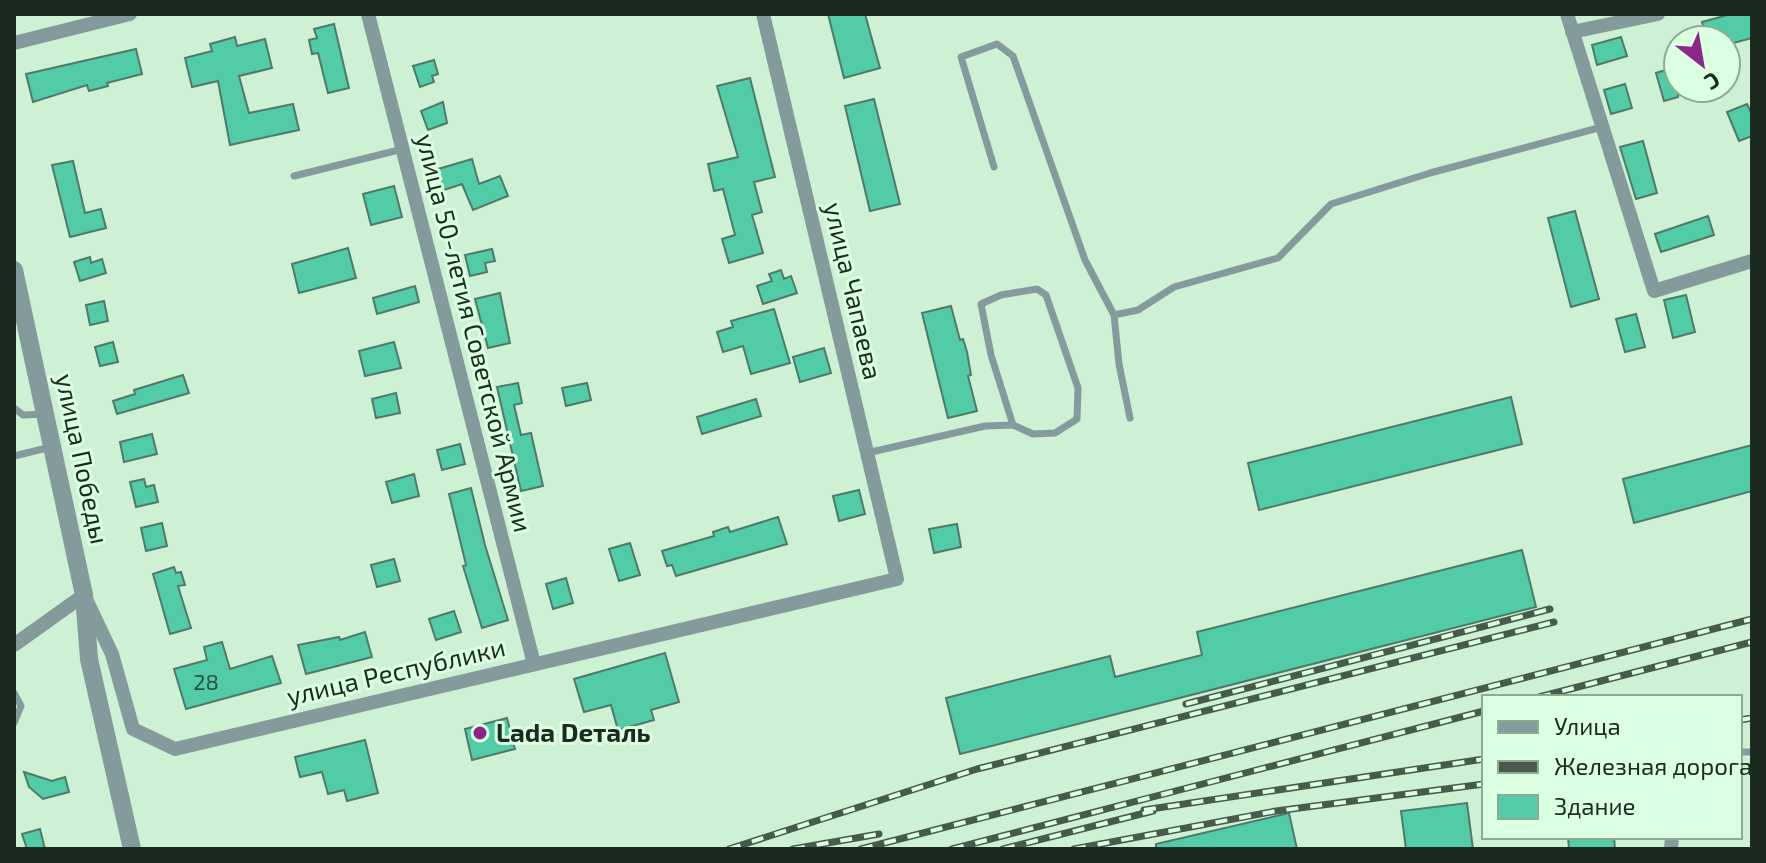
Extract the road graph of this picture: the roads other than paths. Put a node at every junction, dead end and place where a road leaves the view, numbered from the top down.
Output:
1 (130, 14) edge
2 (368, 14) edge
3 (763, 14) edge
4 (1567, 14) edge
5 (1658, 14) edge
6 (1572, 32) junction
7 (14, 43) edge
8 (1602, 127) junction
9 (403, 149) junction
10 (994, 167) dead end
11 (294, 176) dead end
12 (1752, 261) edge
13 (14, 270) edge
14 (1114, 315) junction
15 (14, 408) edge
16 (46, 414) junction
17 (1130, 418) dead end
18 (1013, 425) junction
19 (53, 446) junction
20 (867, 453) junction
21 (14, 456) edge
22 (897, 579) joint
23 (84, 595) junction
24 (14, 645) edge
25 (534, 664) junction
26 (14, 693) edge
27 (14, 723) edge
28 (132, 849) edge

1 - 7 street
2 - 9 street, улица 50-летия Советской Армии
3 - 20 street, улица Чапаева
4 - 6 street
5 - 6 street
6 - 8 street
8 - 12 street
8 - 14 lane
9 - 11 lane
9 - 25 street, улица 50-летия Советской Армии
10 - 14 lane
13 - 16 street, улица Победы
14 - 17 lane
15 - 16 lane
16 - 19 street, улица Победы
18 - 18 lane
18 - 20 lane
19 - 21 lane
19 - 23 street, улица Победы
20 - 22 street, улица Чапаева
22 - 25 street, улица Республики
23 - 24 street
23 - 25 street, улица Республики
23 - 28 street, улица Победы
26 - 27 lane

